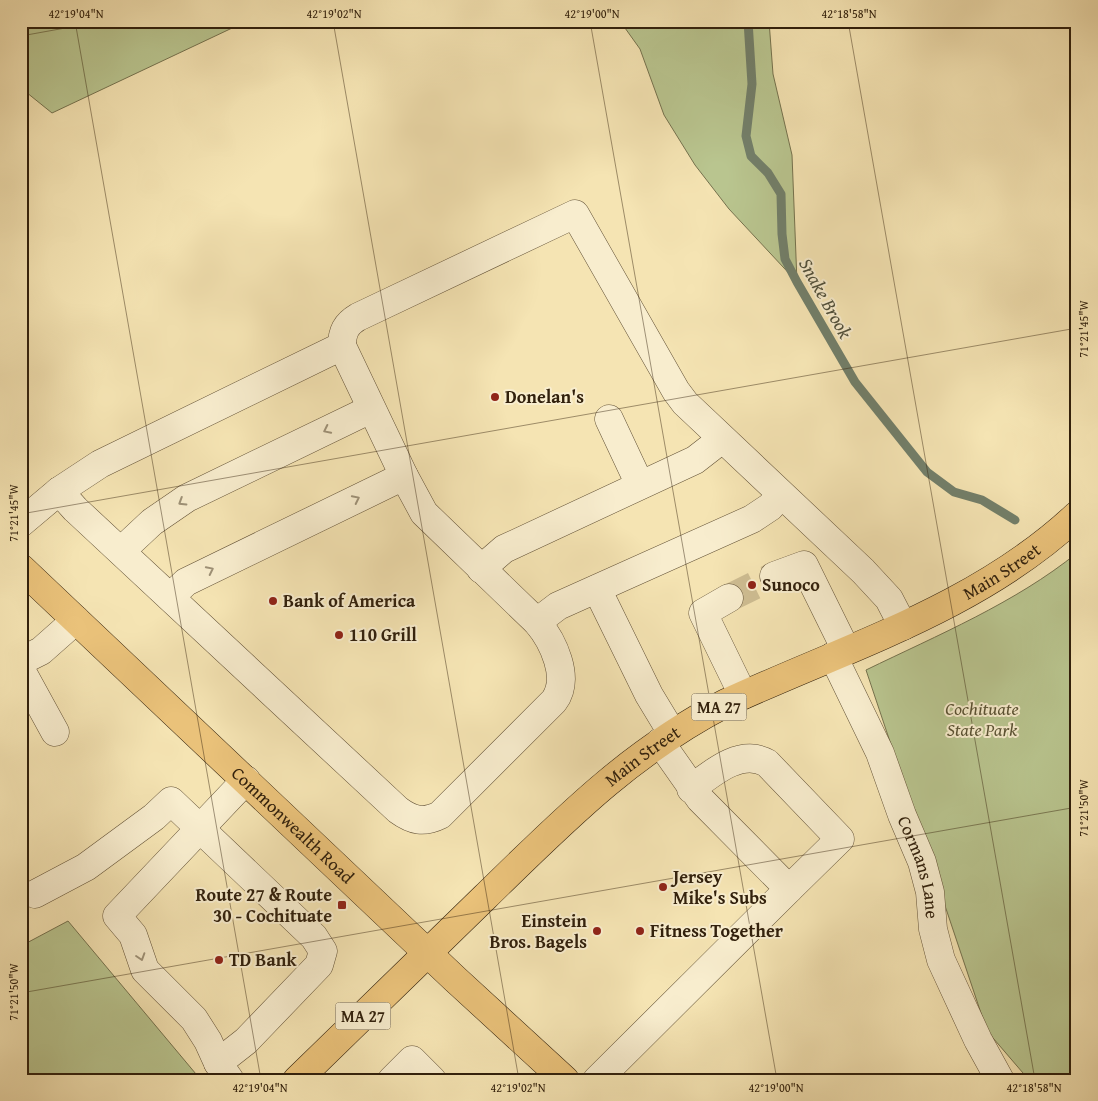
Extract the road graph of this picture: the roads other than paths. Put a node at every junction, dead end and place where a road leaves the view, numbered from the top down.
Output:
1 (342, 346) junction
2 (371, 409) junction
3 (609, 419) dead end
4 (722, 439) junction
5 (404, 476) junction
6 (640, 485) junction
7 (60, 491) junction
8 (781, 495) junction
9 (21, 523) edge
10 (1067, 523) edge
11 (121, 552) junction
12 (21, 568) edge
13 (481, 569) junction
14 (774, 576) tunnel mouth
15 (597, 589) junction
16 (170, 597) junction
17 (729, 598) tunnel mouth
18 (76, 620) junction
19 (536, 622) junction
20 (903, 626) junction
21 (839, 653) junction
22 (21, 661) edge
23 (21, 670) edge
24 (743, 695) junction
25 (55, 732) dead end
26 (666, 738) junction
27 (246, 780) junction
28 (691, 789) junction
29 (200, 828) junction
30 (789, 889) junction
31 (36, 894) dead end
32 (428, 953) junction
33 (224, 1072) edge
34 (297, 1080) edge
35 (392, 1080) edge
36 (432, 1080) edge
37 (565, 1080) edge
38 (597, 1080) edge
39 (1000, 1080) edge

1 - 2 street
1 - 4 street
1 - 7 street
2 - 5 street
2 -> 11 street
3 - 6 street
4 - 6 street
4 - 8 street
5 - 13 street
16 -> 5 street
6 - 13 street
7 - 9 street
7 - 11 street
8 - 15 street
8 - 20 street
10 - 20 main road, Main Street / MA 27
11 - 16 street
12 - 18 main road, Commonwealth Road
13 - 19 street
14 - 21 street, Cormans Lane
15 - 19 street
15 - 26 street
16 - 19 street
17 - 24 street
18 - 22 street
18 - 27 main road, Commonwealth Road
20 - 21 main road, Main Street / MA 27
21 - 24 main road, Main Street / MA 27
21 - 39 street, Cormans Lane
23 - 25 street
24 - 26 main road, Main Street / MA 27
26 - 28 street
26 - 32 main road, Main Street / MA 27
27 - 29 street
27 - 32 main road, Commonwealth Road
28 - 30 street
28 - 30 street
29 - 31 street
29 -> 33 street
29 - 33 street
30 - 38 street
32 - 34 main road, Main Street / MA 27
32 - 37 main road, Commonwealth Road
35 - 36 street

